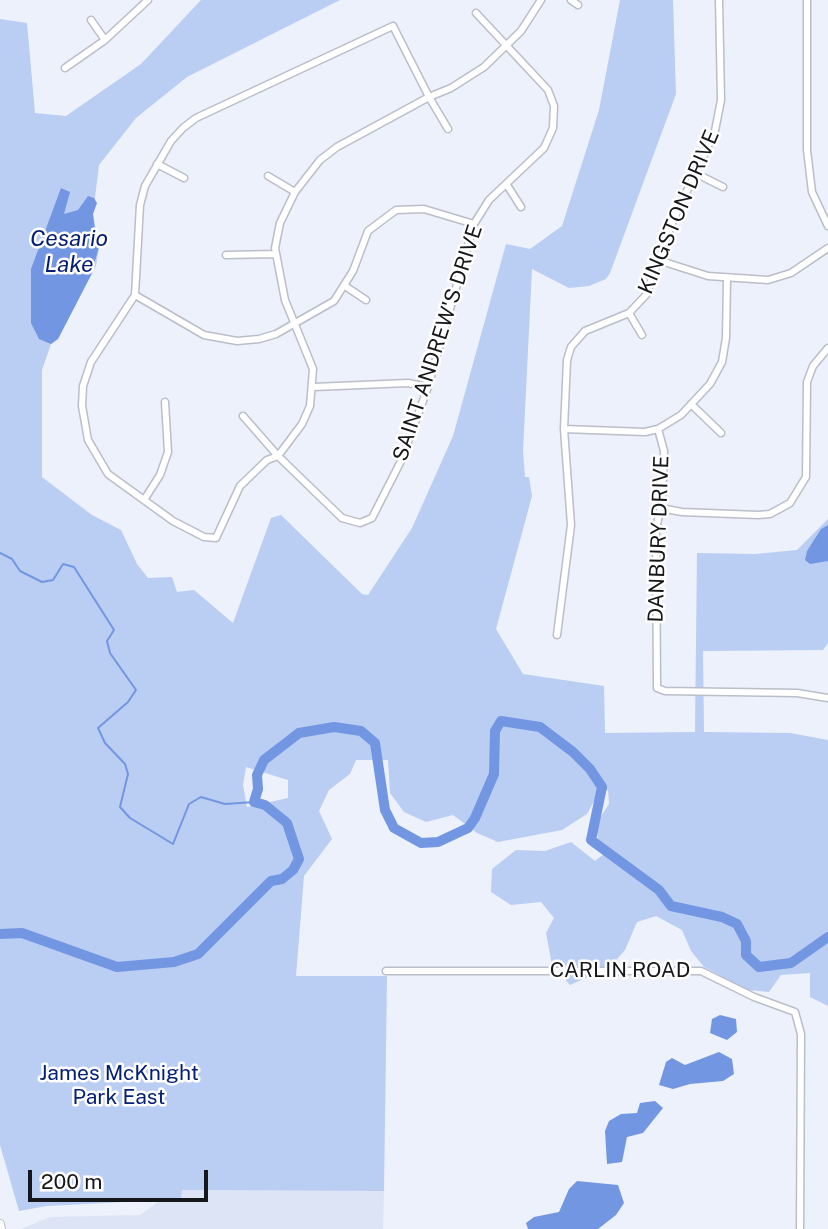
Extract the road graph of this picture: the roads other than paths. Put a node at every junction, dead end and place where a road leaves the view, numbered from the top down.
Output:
1 (148, 0) edge
2 (541, 0) edge
3 (570, 0) edge
4 (719, 0) edge
5 (807, 0) edge
6 (578, 5) dead end
7 (476, 13) dead end
8 (91, 20) dead end
9 (105, 40) junction
10 (509, 45) junction
11 (65, 68) dead end
12 (429, 97) junction
13 (448, 129) dead end
14 (157, 164) junction
15 (695, 173) junction
16 (268, 176) dead end
17 (184, 178) dead end
18 (508, 185) junction
19 (723, 187) dead end
20 (295, 192) junction
21 (521, 206) dead end
22 (474, 224) junction
23 (828, 226) edge
24 (828, 248) edge
25 (276, 254) junction
26 (226, 255) dead end
27 (658, 260) junction
28 (727, 279) junction
29 (345, 286) junction
30 (135, 295) junction
31 (366, 300) dead end
32 (629, 313) junction
33 (297, 323) junction
34 (642, 335) dead end
35 (828, 348) edge
36 (314, 387) junction
37 (428, 387) junction
38 (165, 402) dead end
39 (691, 404) junction
40 (243, 416) dead end
41 (564, 429) junction
42 (658, 429) junction
43 (721, 433) dead end
44 (278, 456) junction
45 (144, 500) junction
46 (660, 508) junction
47 (557, 635) dead end
48 (828, 698) edge
49 (386, 971) dead end
50 (800, 1229) edge

1 - 9 street
2 - 10 street
3 - 6 street
4 - 15 street, KINGSTON DRIVE
5 - 23 street
7 - 10 street, SAINT ANDREW'S DRIVE
8 - 9 street
9 - 11 street
10 - 12 street
10 - 18 street, SAINT ANDREW'S DRIVE
12 - 13 street
12 - 14 street
12 - 20 street
14 - 17 street
14 - 30 street
15 - 19 street
15 - 27 street, KINGSTON DRIVE
16 - 20 street
18 - 21 street
18 - 22 street, SAINT ANDREW'S DRIVE
20 - 25 street
22 - 29 street
22 - 37 street, SAINT ANDREW'S DRIVE
24 - 28 street
25 - 26 street
25 - 33 street
27 - 28 street
27 - 32 street, KINGSTON DRIVE
28 - 39 street
29 - 31 street
29 - 33 street
30 - 33 street
30 - 45 street
32 - 34 street
32 - 41 street, KINGSTON DRIVE
33 - 36 street
35 - 46 street
36 - 37 street
36 - 44 street
37 - 44 street, SAINT ANDREW'S DRIVE
38 - 45 street
39 - 42 street
39 - 43 street
40 - 44 street
41 - 42 street
41 - 47 street, KINGSTON DRIVE
42 - 46 street, DANBURY DRIVE
44 - 45 street
46 - 48 street, DANBURY DRIVE
49 - 50 street, CARLIN ROAD

